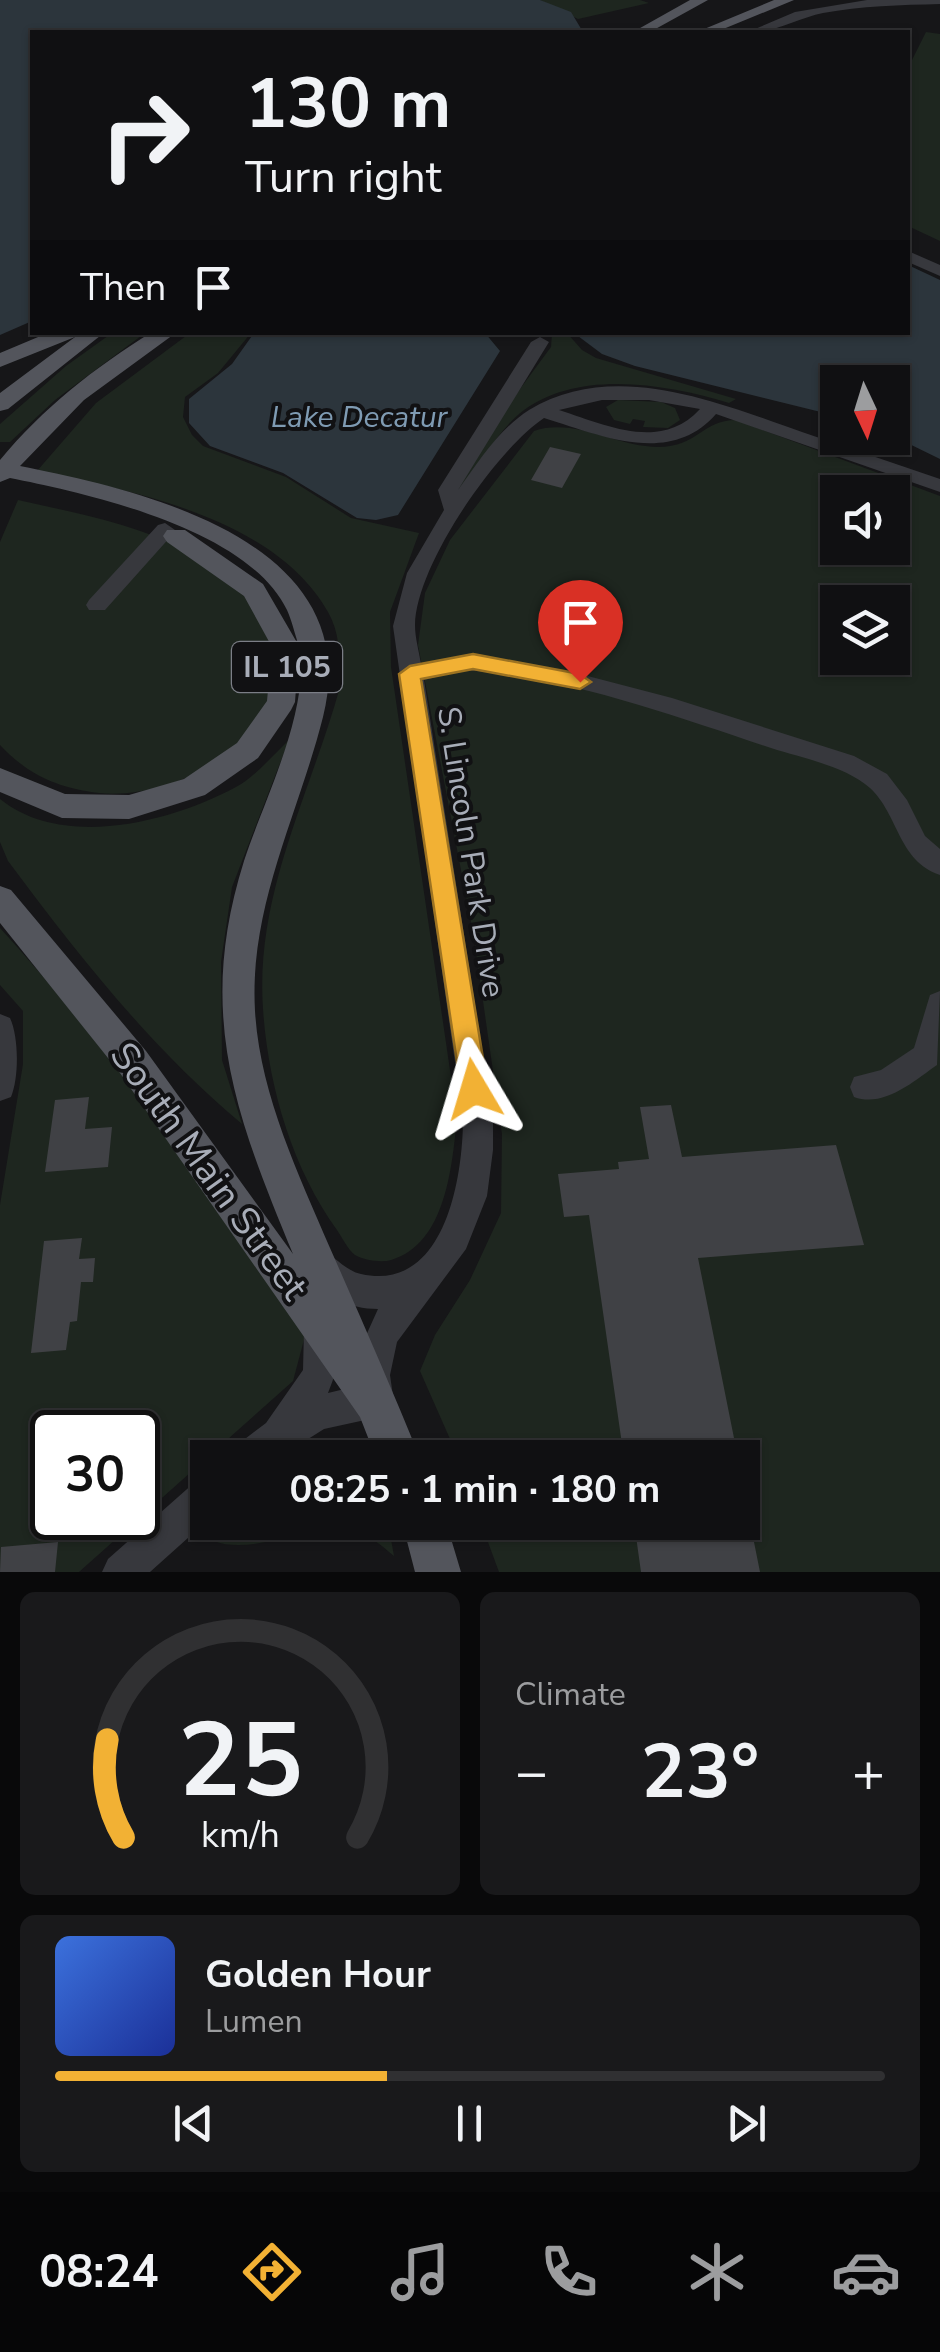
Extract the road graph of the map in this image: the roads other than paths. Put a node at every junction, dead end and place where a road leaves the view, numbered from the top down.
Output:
1 (753, 0) edge
2 (787, 0) edge
3 (940, 0) edge
4 (704, 2) edge
5 (644, 30) edge
6 (682, 30) edge
7 (703, 30) edge
8 (705, 30) edge
9 (759, 30) edge
10 (910, 257) edge
11 (940, 272) edge
12 (62, 335) edge
13 (91, 335) edge
14 (162, 335) edge
15 (540, 342) dead end
16 (0, 361) edge
17 (0, 404) edge
18 (713, 406) junction
19 (542, 411) junction
20 (0, 472) edge
21 (940, 486) edge
22 (0, 488) edge
23 (454, 510) junction
24 (166, 530) junction
25 (98, 604) dead end
26 (410, 674) junction
27 (0, 779) edge
28 (940, 864) edge
29 (0, 898) edge
30 (940, 1004) edge
31 (0, 1027) edge
32 (1, 1080) edge
33 (865, 1087) dead end
34 (316, 1261) junction
35 (429, 1275) junction
36 (318, 1322) junction
37 (376, 1403) junction
38 (267, 1440) edge
39 (272, 1440) edge
40 (391, 1440) edge
41 (190, 1511) edge
42 (429, 1540) edge
43 (122, 1572) edge
44 (438, 1572) edge

1 - 7 main road
2 - 8 main road
3 - 9 street
4 - 5 main road
4 - 6 main road
10 - 11 street
12 - 16 main road
13 - 17 main road
14 - 20 main road
15 - 23 street
18 - 19 street, S. Lincoln Park Drive
18 - 19 street
18 - 21 street, S. Lincoln Park Drive
19 - 23 street, S. Lincoln Park Drive
20 - 34 main road
22 - 24 main road, IL 105
23 - 26 street, S. Lincoln Park Drive
24 - 25 street
24 - 27 main road, IL 105
26 - 28 street
26 - 35 street, S. Lincoln Park Drive
29 - 36 main road, South Main Street
30 - 33 street
31 - 32 street
34 - 35 street
34 - 37 main road
35 - 37 street, S. Lincoln Park Drive
36 - 37 main road, South Main Street
36 - 38 street
37 - 39 street
37 - 40 main road, South Main Street
41 - 43 street
42 - 44 main road

